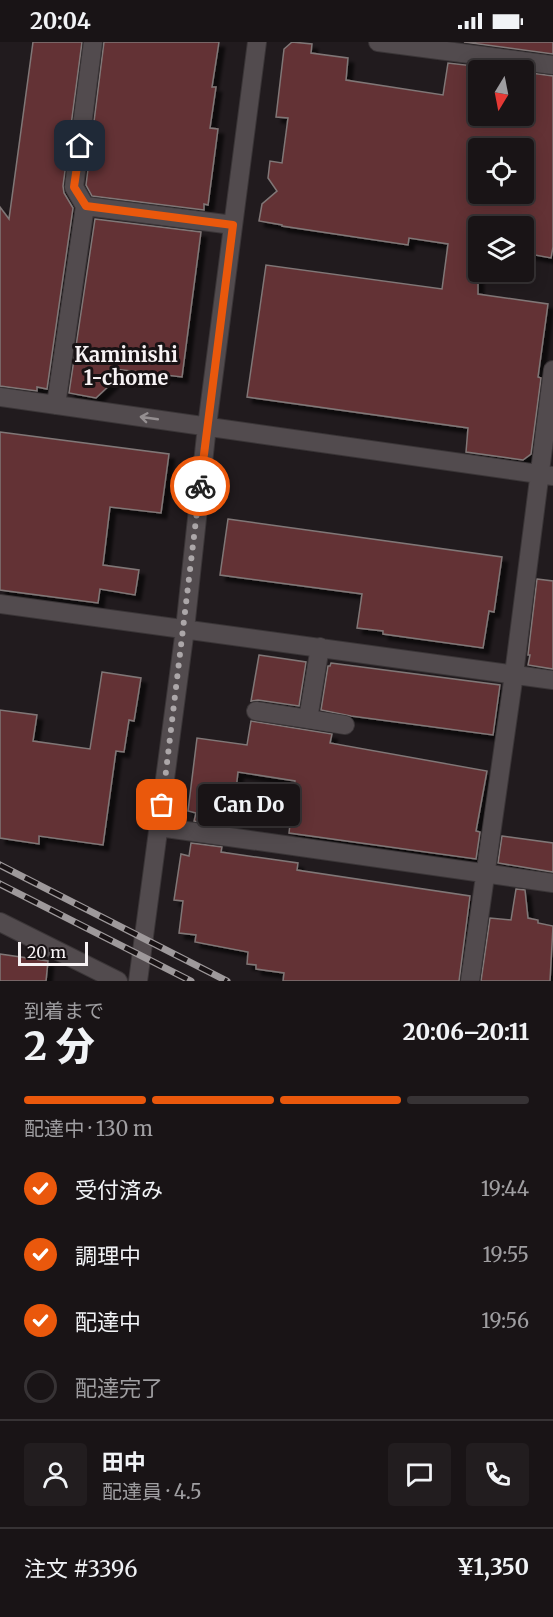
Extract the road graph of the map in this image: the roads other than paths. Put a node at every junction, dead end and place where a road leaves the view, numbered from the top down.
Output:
1 (93, 42) edge
2 (257, 42) edge
3 (378, 42) edge
4 (553, 65) edge
5 (86, 206) junction
6 (233, 225) junction
7 (553, 370) edge
8 (0, 397) edge
9 (56, 405) junction
10 (207, 426) junction
11 (546, 475) edge
12 (0, 604) edge
13 (184, 629) junction
14 (320, 648) junction
15 (514, 674) junction
16 (553, 680) edge
17 (256, 711) dead end
18 (308, 719) junction
19 (345, 725) dead end
20 (159, 827) junction
21 (484, 874) junction
22 (553, 883) edge
23 (0, 922) edge
24 (118, 981) edge
25 (138, 981) edge
26 (470, 981) edge

1 - 5 street
2 - 6 street
3 - 4 street
5 - 6 street
5 - 9 street
6 - 10 street
7 - 11 street
8 - 9 street
10 -> 9 street
10 - 11 street
10 - 13 street
11 - 15 street
12 - 13 street
13 - 14 street
13 - 20 street
14 - 15 street
14 - 18 street
15 - 16 street
15 - 21 street
17 - 18 street
18 - 19 street
20 - 21 street
20 - 25 street
21 - 22 street
21 - 26 street
23 - 24 street

